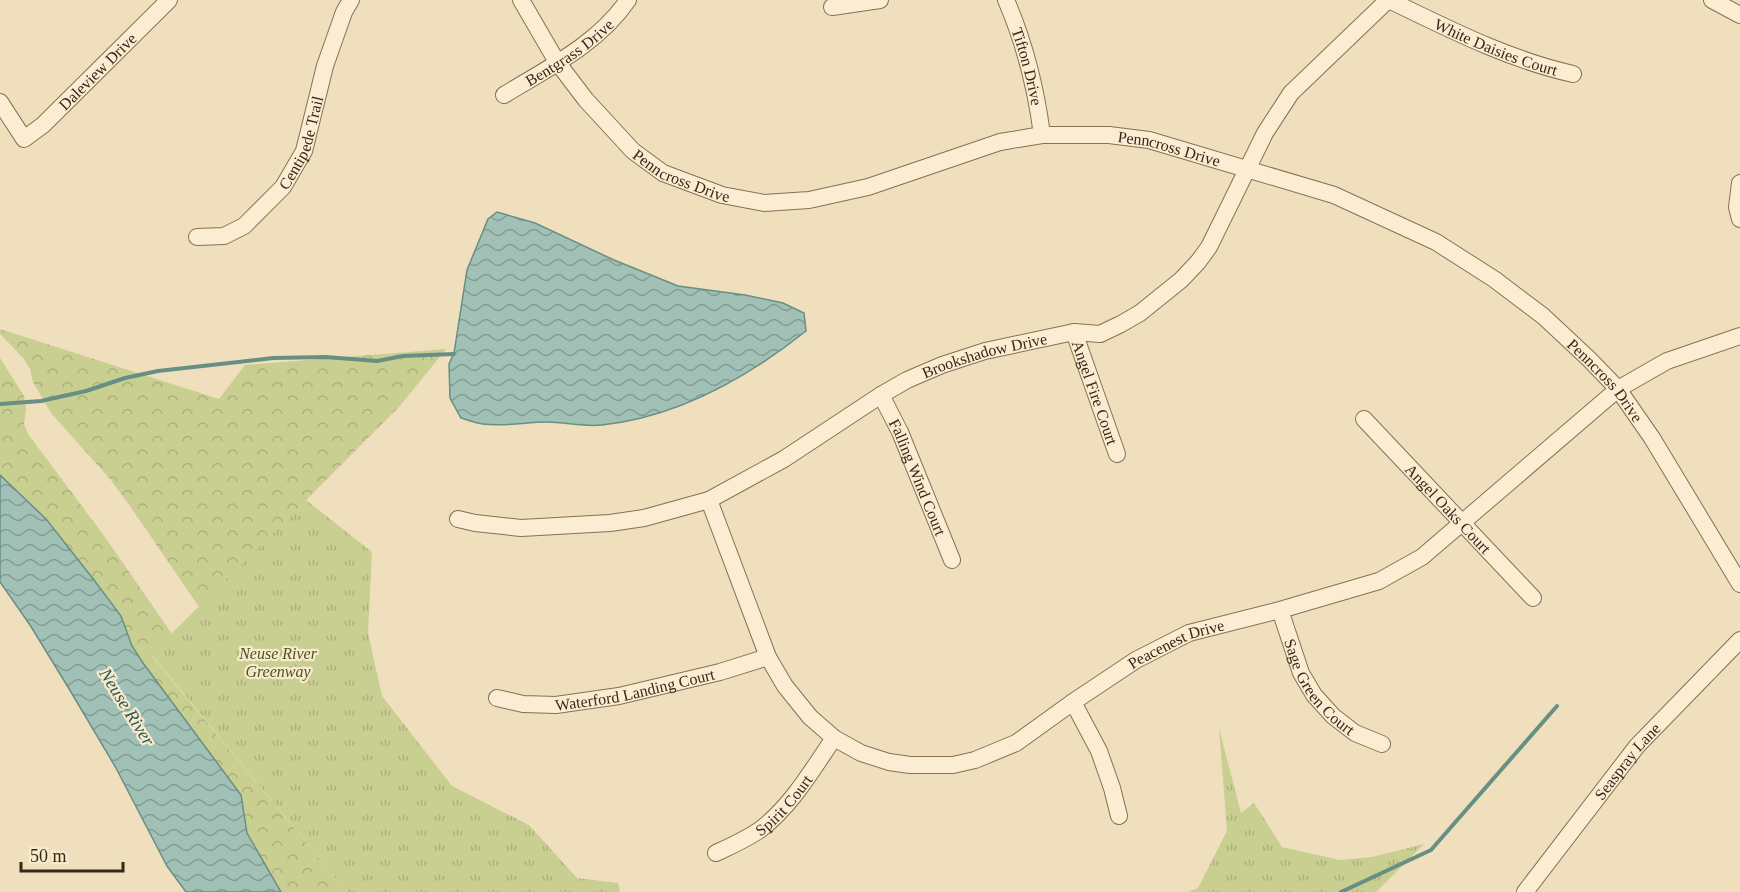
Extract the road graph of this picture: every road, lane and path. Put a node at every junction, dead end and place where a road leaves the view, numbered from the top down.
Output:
1 (169, 0) edge
2 (351, 0) edge
3 (521, 0) edge
4 (628, 0) edge
5 (880, 0) edge
6 (1006, 0) edge
7 (1389, 0) edge
8 (1712, 0) edge
9 (832, 7) dead end
10 (1740, 15) edge
11 (557, 62) junction
12 (1572, 74) dead end
13 (504, 95) dead end
14 (0, 102) edge
15 (1042, 135) junction
16 (1247, 169) junction
17 (1740, 183) edge
18 (1740, 219) edge
19 (197, 237) dead end
20 (1074, 332) junction
21 (1740, 336) edge
22 (1618, 389) junction
23 (881, 395) junction
24 (1364, 418) dead end
25 (1117, 454) dead end
26 (709, 500) junction
27 (458, 519) dead end
28 (1462, 524) junction
29 (952, 560) dead end
30 (1740, 584) edge
31 (1533, 598) dead end
32 (1280, 610) junction
33 (1740, 640) edge
34 (768, 657) junction
35 (497, 698) dead end
36 (1073, 702) junction
37 (834, 738) junction
38 (1382, 744) dead end
39 (1119, 816) dead end
40 (716, 853) dead end
41 (1525, 892) edge

1 - 14 street, Daleview Drive
2 - 19 street, Centipede Trail
3 - 11 street, Penncross Drive
4 - 11 street, Bentgrass Drive
5 - 9 street
6 - 15 street, Tifton Drive
7 - 12 street, White Daisies Court
7 - 16 street, Brookshadow Drive
8 - 10 street
11 - 13 street, Bentgrass Drive
11 - 15 street, Penncross Drive
15 - 16 street, Penncross Drive
16 - 20 street, Brookshadow Drive
16 - 22 street, Penncross Drive
17 - 18 street
20 - 23 street, Brookshadow Drive
20 - 25 street, Angel Fire Court
21 - 22 street, Peacenest Drive
22 - 28 street, Peacenest Drive
22 - 30 street, Penncross Drive
23 - 26 street, Brookshadow Drive
23 - 29 street, Falling Wind Court
24 - 28 street, Angel Oaks Court
26 - 27 street, Brookshadow Drive
26 - 34 street, Peacenest Drive
28 - 31 street, Angel Oaks Court
28 - 32 street, Peacenest Drive
32 - 36 street, Peacenest Drive
32 - 38 street, Sage Green Court
33 - 41 street, Seaspray Lane
34 - 35 street, Waterford Landing Court
34 - 37 street, Peacenest Drive
36 - 37 street, Peacenest Drive
36 - 39 street
37 - 40 street, Spirit Court

